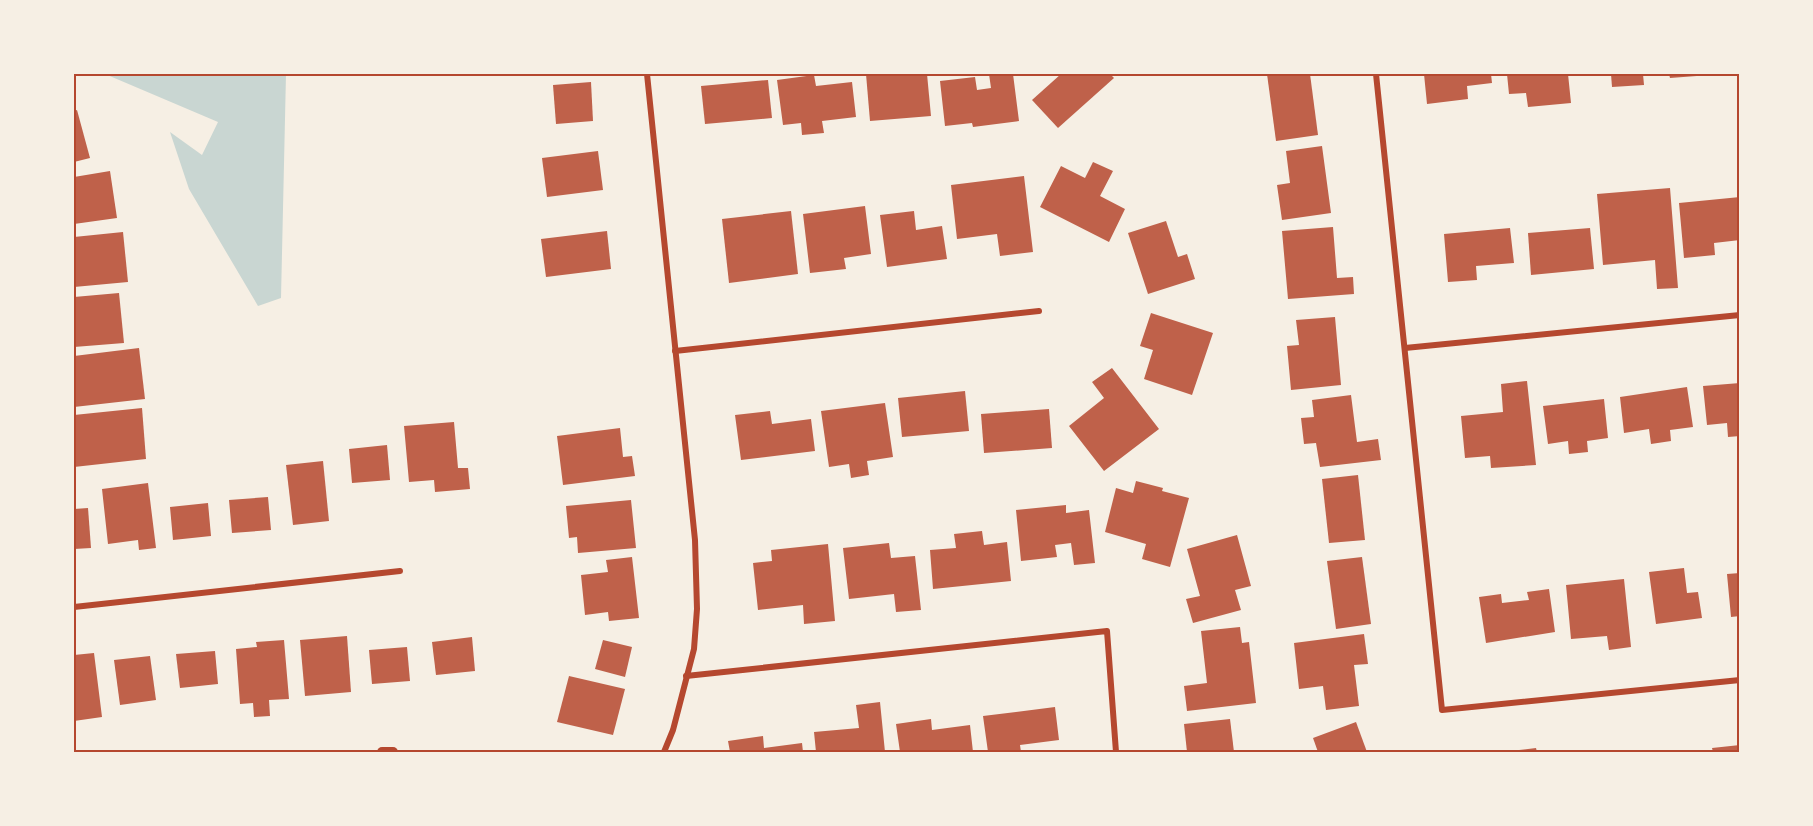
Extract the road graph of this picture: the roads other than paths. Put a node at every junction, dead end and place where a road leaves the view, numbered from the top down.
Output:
1 (647, 74) edge
2 (1376, 74) edge
3 (1040, 311) dead end
4 (1740, 315) edge
5 (1405, 348) junction
6 (675, 351) junction
7 (400, 571) dead end
8 (74, 607) edge
9 (686, 676) junction
10 (1740, 680) edge
11 (381, 753) edge
12 (393, 753) edge
13 (664, 753) edge
14 (1116, 753) edge

1 - 6 street
2 - 5 street
3 - 6 street
4 - 5 street
5 - 10 street
6 - 9 street
7 - 8 street
9 - 13 street
9 - 14 street
11 - 12 street

